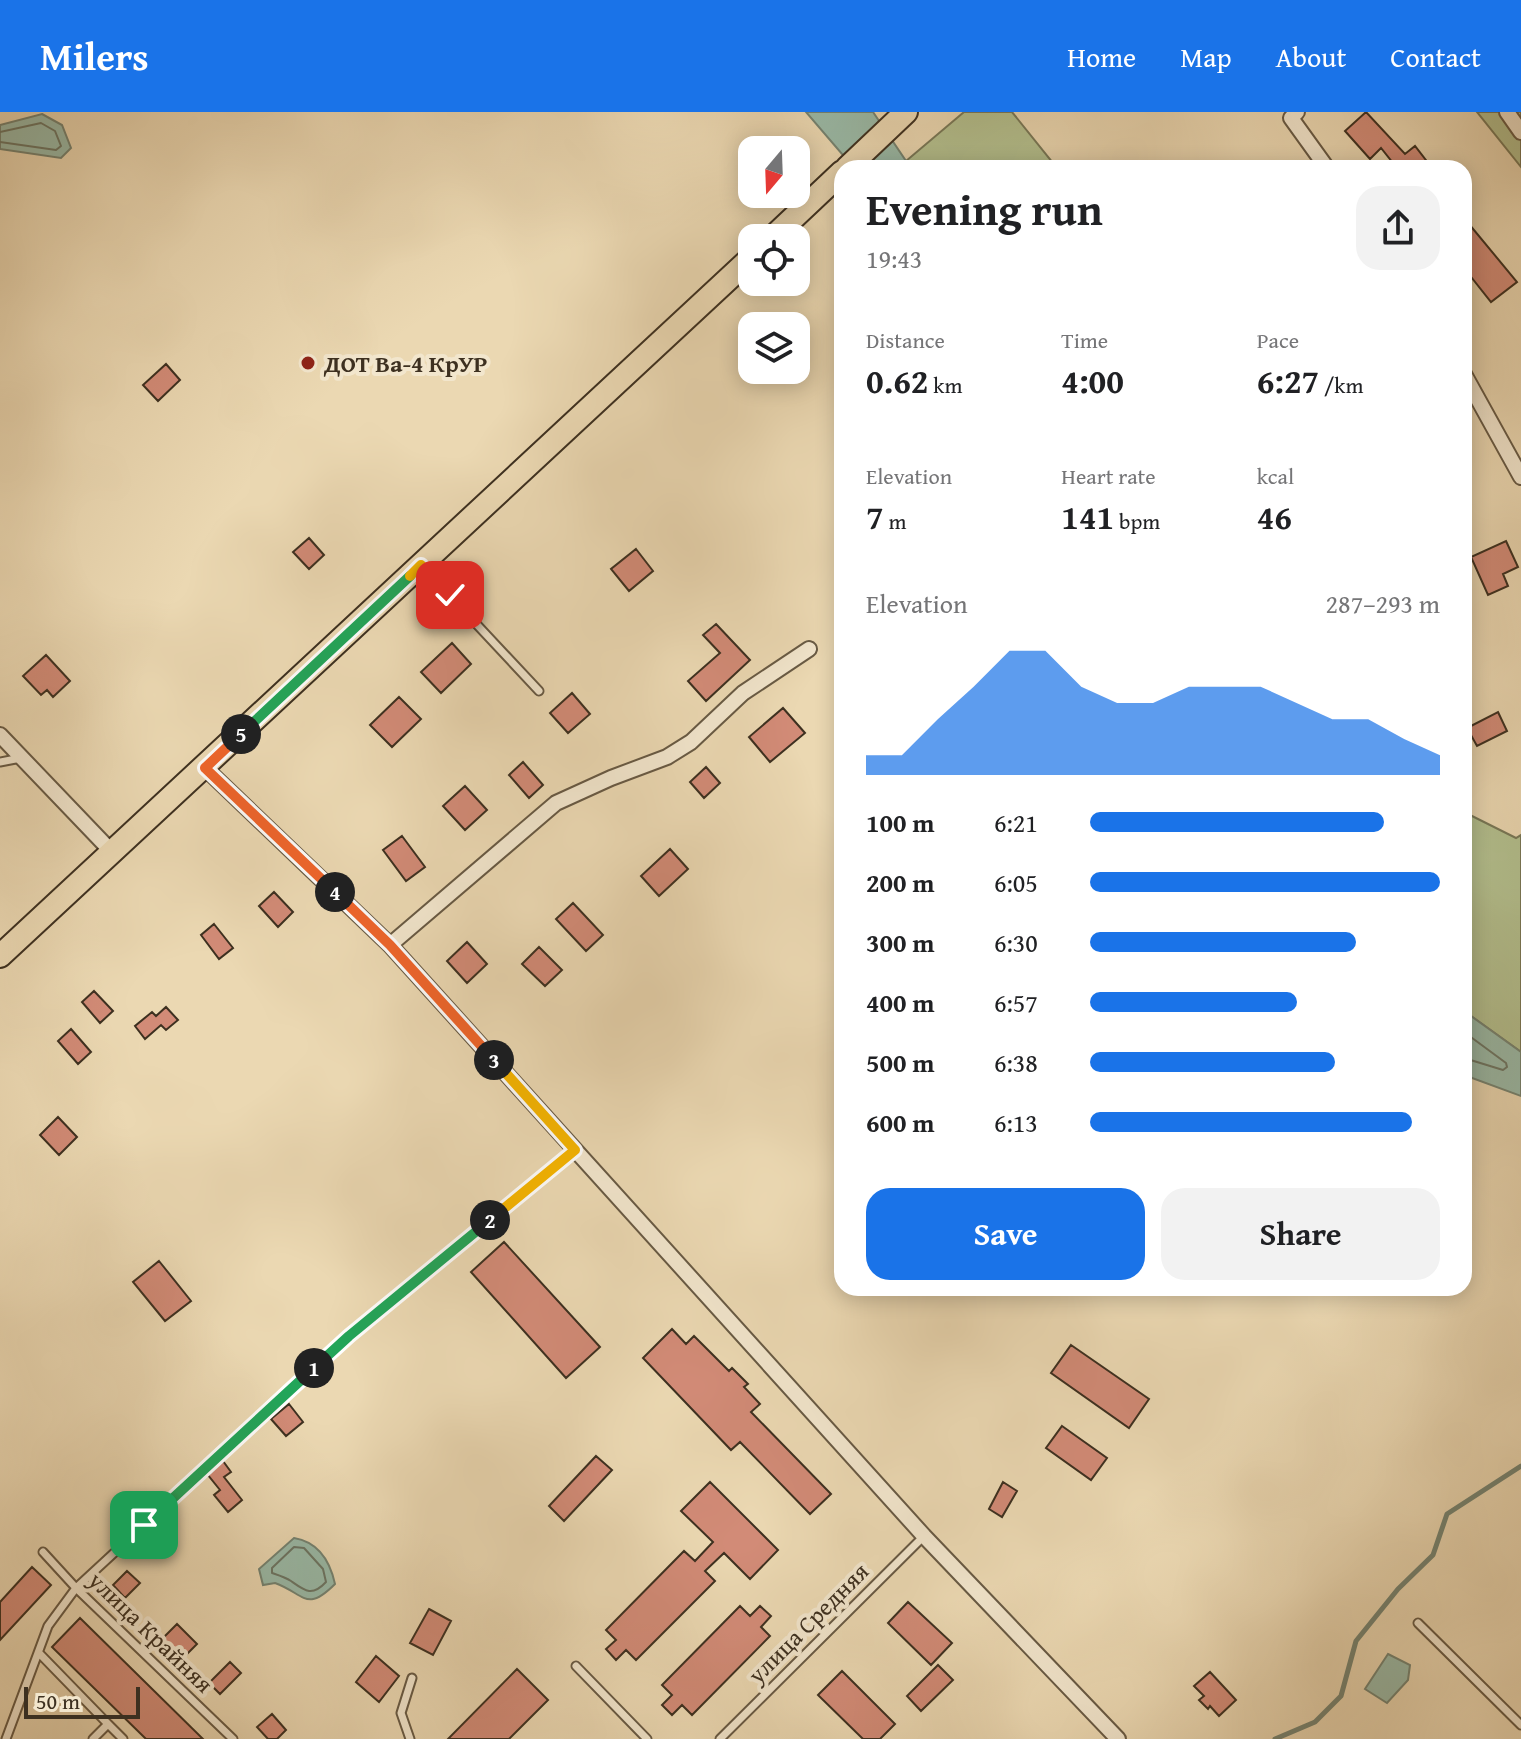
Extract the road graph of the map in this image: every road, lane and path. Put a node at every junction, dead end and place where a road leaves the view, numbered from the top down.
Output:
1 (906, 112) edge
2 (1297, 112) edge
3 (1507, 112) edge
4 (1521, 132) edge
5 (855, 160) edge
6 (1321, 160) edge
7 (834, 180) edge
8 (787, 224) edge
9 (738, 270) edge
10 (1472, 388) edge
11 (1521, 477) edge
12 (421, 565) junction
13 (809, 649) dead end
14 (539, 691) dead end
15 (0, 735) edge
16 (22, 758) junction
17 (0, 762) edge
18 (205, 768) junction
19 (111, 851) junction
20 (390, 945) junction
21 (0, 956) edge
22 (575, 1150) junction
23 (924, 1536) junction
24 (43, 1552) dead end
25 (76, 1588) junction
26 (1418, 1623) dead end
27 (39, 1653) junction
28 (576, 1666) dead end
29 (412, 1678) dead end
30 (108, 1724) junction
31 (1521, 1725) edge
32 (6, 1739) edge
33 (93, 1739) edge
34 (123, 1739) edge
35 (233, 1739) edge
36 (410, 1739) edge
37 (647, 1739) edge
38 (720, 1739) edge
39 (1118, 1739) edge

1 - 5 main road
2 - 6 street
3 - 4 street
7 - 8 main road
9 - 12 main road
10 - 11 street
12 - 14 lane
12 - 18 main road
13 - 20 street
15 - 16 street
16 - 17 lane
16 - 19 street
18 - 19 main road
18 - 20 street
19 - 21 main road
20 - 22 street
22 - 23 street
22 - 25 lane
23 - 38 lane, улица Средняя
23 - 39 street
24 - 25 lane, улица Крайняя
25 - 27 lane
25 - 35 lane, улица Крайняя
26 - 31 lane
27 - 30 lane
27 - 32 lane
28 - 37 lane
29 - 36 lane
30 - 33 lane
30 - 34 lane

